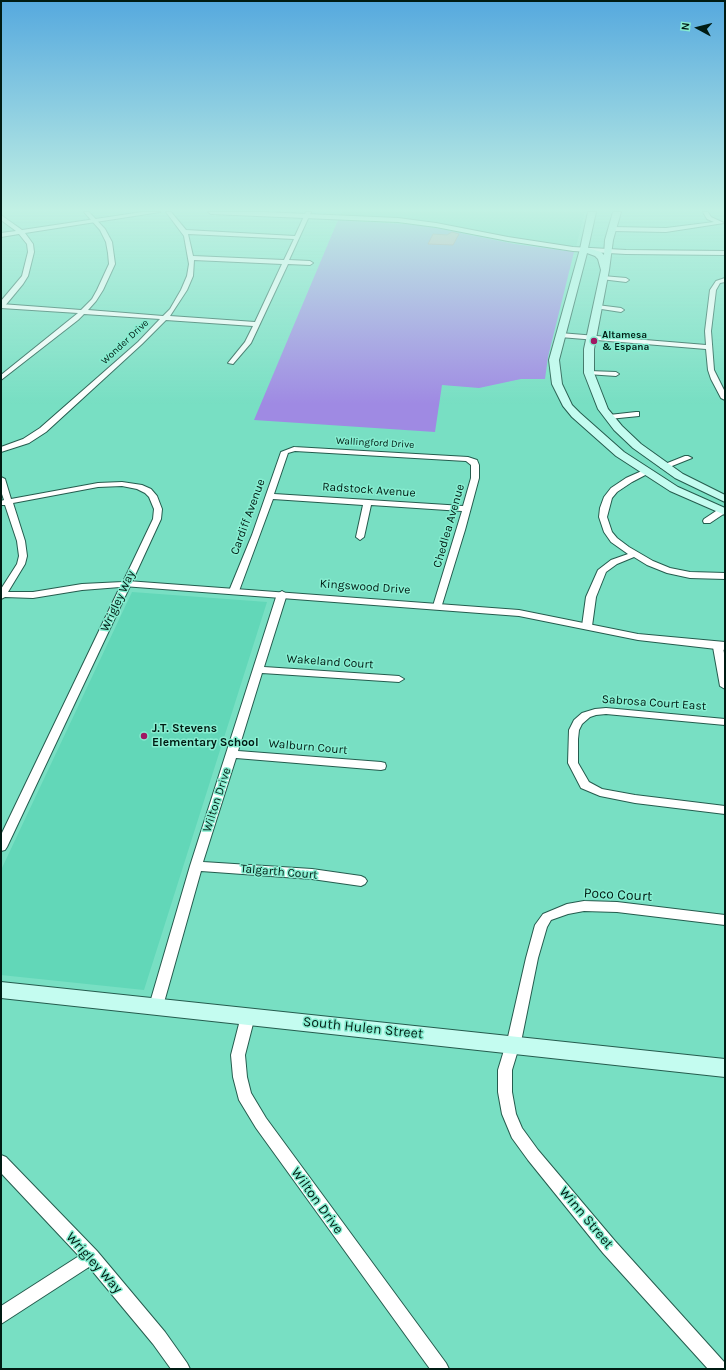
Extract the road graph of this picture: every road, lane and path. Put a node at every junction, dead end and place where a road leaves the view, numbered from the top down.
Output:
1 (25, 276) edge
2 (106, 276) edge
3 (190, 276) edge
4 (280, 276) edge
5 (576, 276) edge
6 (604, 276) edge
7 (611, 276) edge
8 (626, 280) dead end
9 (725, 280) edge
10 (1, 305) edge
11 (597, 307) junction
12 (621, 310) dead end
13 (83, 312) junction
14 (165, 318) junction
15 (256, 324) junction
16 (560, 335) junction
17 (590, 338) junction
18 (709, 347) junction
19 (231, 363) dead end
20 (589, 372) junction
21 (616, 374) dead end
22 (1, 378) edge
23 (725, 398) edge
24 (636, 414) dead end
25 (609, 417) junction
26 (1, 450) edge
27 (285, 452) joint
28 (649, 455) junction
29 (464, 458) joint
30 (688, 458) dead end
31 (664, 466) junction
32 (647, 472) junction
33 (1, 479) edge
34 (691, 482) junction
35 (269, 496) junction
36 (725, 499) edge
37 (368, 502) junction
38 (4, 503) edge
39 (467, 509) junction
40 (724, 511) edge
41 (707, 521) dead end
42 (360, 537) dead end
43 (635, 554) junction
44 (725, 576) edge
45 (127, 584) junction
46 (234, 591) junction
47 (282, 594) junction
48 (1, 595) edge
49 (438, 606) junction
50 (587, 626) junction
51 (722, 647) edge
52 (259, 670) junction
53 (399, 679) dead end
54 (725, 686) edge
55 (725, 722) edge
56 (232, 754) junction
57 (381, 766) dead end
58 (725, 810) edge
59 (1, 847) edge
60 (196, 866) junction
61 (361, 881) dead end
62 (725, 920) edge
63 (1, 990) edge
64 (156, 1006) junction
65 (248, 1016) junction
66 (512, 1044) junction
67 (725, 1068) edge
68 (1, 1162) edge
69 (91, 1257) junction
70 (1, 1316) edge
71 (181, 1369) edge
72 (440, 1369) edge
73 (719, 1369) edge

1 - 10 street
2 - 13 street
3 - 14 street, Wonder Drive
4 - 15 street
5 - 16 main road
6 - 11 main road
7 - 8 street
9 - 18 street
10 - 13 street
11 - 12 street
11 - 17 main road
13 - 14 street
13 - 22 street
14 - 15 street
14 - 26 street, Wonder Drive
15 - 19 street
16 - 17 street
16 - 32 main road
17 - 18 street
17 - 20 main road
18 - 23 street
20 - 21 street
20 - 25 main road
24 - 25 street
25 - 28 main road
27 - 29 street, Wallingford Drive
27 - 35 street, Cardiff Avenue
28 - 31 main road
28 - 32 main road
29 - 39 street, Chedlea Avenue
30 - 31 street
31 - 34 main road
32 - 34 main road
32 - 40 main road
32 - 43 street
33 - 38 street
34 - 36 main road
35 - 37 street, Radstock Avenue
35 - 46 street, Cardiff Avenue
37 - 39 street, Radstock Avenue
37 - 42 street
38 - 45 street, Wrigley Way
38 - 48 street
39 - 49 street, Chedlea Avenue
40 - 41 street
43 - 44 street
43 - 50 street
45 - 46 street, Kingswood Drive
45 - 48 street, Kingswood Drive
45 - 59 street, Wrigley Way
46 - 47 street, Kingswood Drive
47 - 49 street, Kingswood Drive
47 - 52 street, Wilton Drive
49 - 50 street, Kingswood Drive
50 - 51 street, Kingswood Drive
51 - 54 street
52 - 53 street, Wakeland Court
52 - 56 street, Wilton Drive
55 - 58 street, Sabrosa Court East
56 - 57 street, Walburn Court
56 - 60 street, Wilton Drive
60 - 61 street, Talgarth Court
60 - 64 street, Wilton Drive
62 - 66 street, Poco Court
63 - 64 main road, South Hulen Street
64 - 65 main road, South Hulen Street
65 - 66 main road, South Hulen Street
65 - 72 street, Wilton Drive
66 - 67 main road, South Hulen Street
66 - 73 street, Winn Street
68 - 69 street, Wrigley Way
69 - 70 street
69 - 71 street, Wrigley Way

